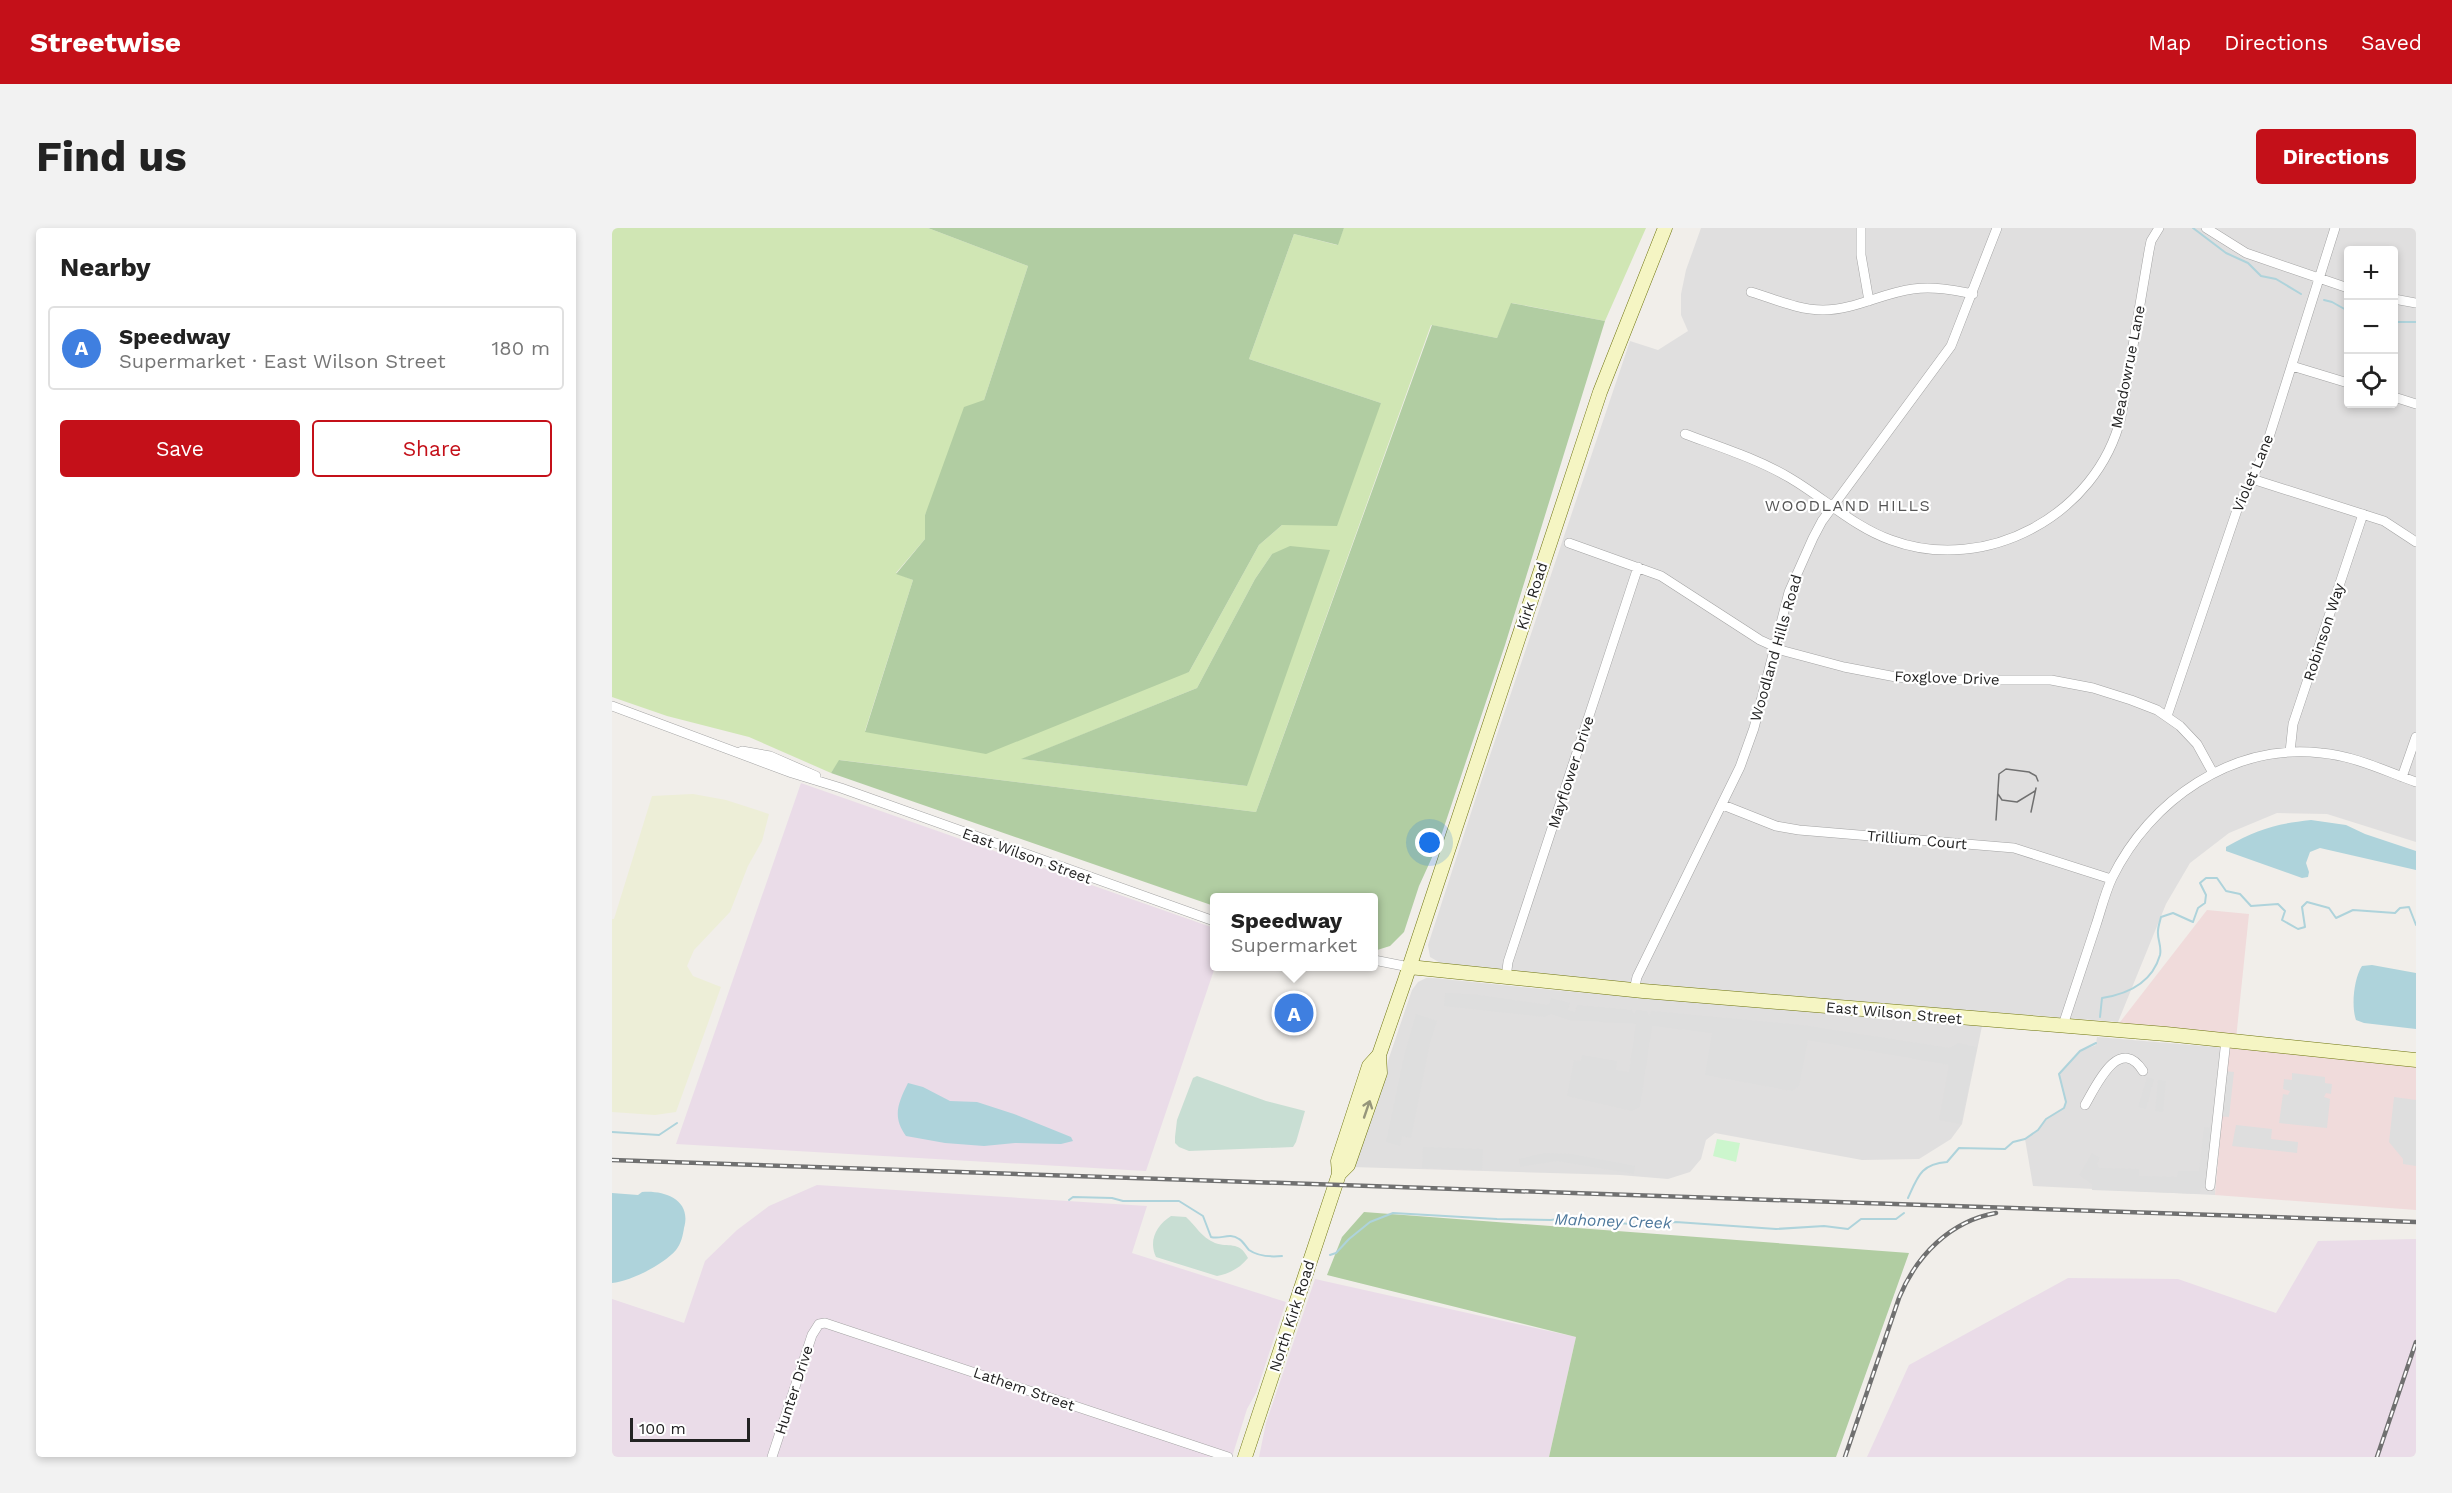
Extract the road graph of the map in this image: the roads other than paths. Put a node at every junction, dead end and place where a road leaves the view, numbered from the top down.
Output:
1 (1665, 228) edge
2 (1861, 228) edge
3 (1997, 228) edge
4 (2159, 228) edge
5 (2206, 228) edge
6 (2335, 228) edge
7 (2319, 278) junction
8 (2344, 286) edge
9 (1751, 292) dead end
10 (1973, 294) junction
11 (2398, 300) edge
12 (1869, 301) junction
13 (2416, 303) edge
14 (2292, 366) junction
15 (2344, 382) edge
16 (2398, 398) edge
17 (2416, 404) edge
18 (1685, 434) dead end
19 (2252, 479) junction
20 (1833, 507) junction
21 (2363, 514) junction
22 (2416, 542) edge
23 (1569, 543) dead end
24 (1638, 567) junction
25 (1775, 648) junction
26 (612, 706) edge
27 (2167, 716) junction
28 (2416, 737) edge
29 (2290, 752) junction
30 (2214, 773) junction
31 (2402, 777) junction
32 (2416, 782) edge
33 (1723, 805) junction
34 (2111, 879) junction
35 (1210, 919) edge
36 (1378, 961) edge
37 (1409, 967) junction
38 (1506, 978) junction
39 (1634, 990) junction
40 (2062, 1025) junction
41 (2226, 1040) junction
42 (2416, 1060) edge
43 (2144, 1071) dead end
44 (2085, 1105) dead end
45 (2210, 1186) dead end
46 (819, 1324) joint
47 (772, 1457) edge
48 (1228, 1457) edge
49 (1245, 1457) edge

1 - 37 street, Kirk Road
2 - 12 street
3 - 10 street, Woodland Hills Road
4 - 20 street, Meadowrue Lane
5 - 7 street
6 - 7 street, Violet Lane
7 - 8 street
7 - 14 street, Violet Lane
9 - 12 street
10 - 12 street
10 - 20 street, Woodland Hills Road
11 - 13 street
14 - 15 street
14 - 19 street, Violet Lane
16 - 17 street
18 - 20 street, Meadowrue Lane
19 - 21 street
19 - 27 street, Violet Lane
20 - 25 street, Woodland Hills Road
21 - 22 street
21 - 29 street, Robinson Way
23 - 24 street, Foxglove Drive
24 - 25 street, Foxglove Drive
24 - 38 street, Mayflower Drive
25 - 27 street, Foxglove Drive
25 - 33 street, Woodland Hills Road
26 - 35 street, East Wilson Street
27 - 30 street, Foxglove Drive
28 - 31 street
29 - 30 street
29 - 31 street
30 - 34 street
31 - 32 street
33 - 34 street, Trillium Court
33 - 39 street, Woodland Hills Road
34 - 40 street
36 - 37 street, East Wilson Street
37 - 38 street, East Wilson Street
37 - 49 street, North Kirk Road
38 - 39 street, East Wilson Street
39 - 40 street, East Wilson Street
40 - 41 street, East Wilson Street
41 - 42 street, East Wilson Street
41 - 45 street
43 - 44 street
46 - 47 street, Hunter Drive
46 - 48 street, Lathem Street

